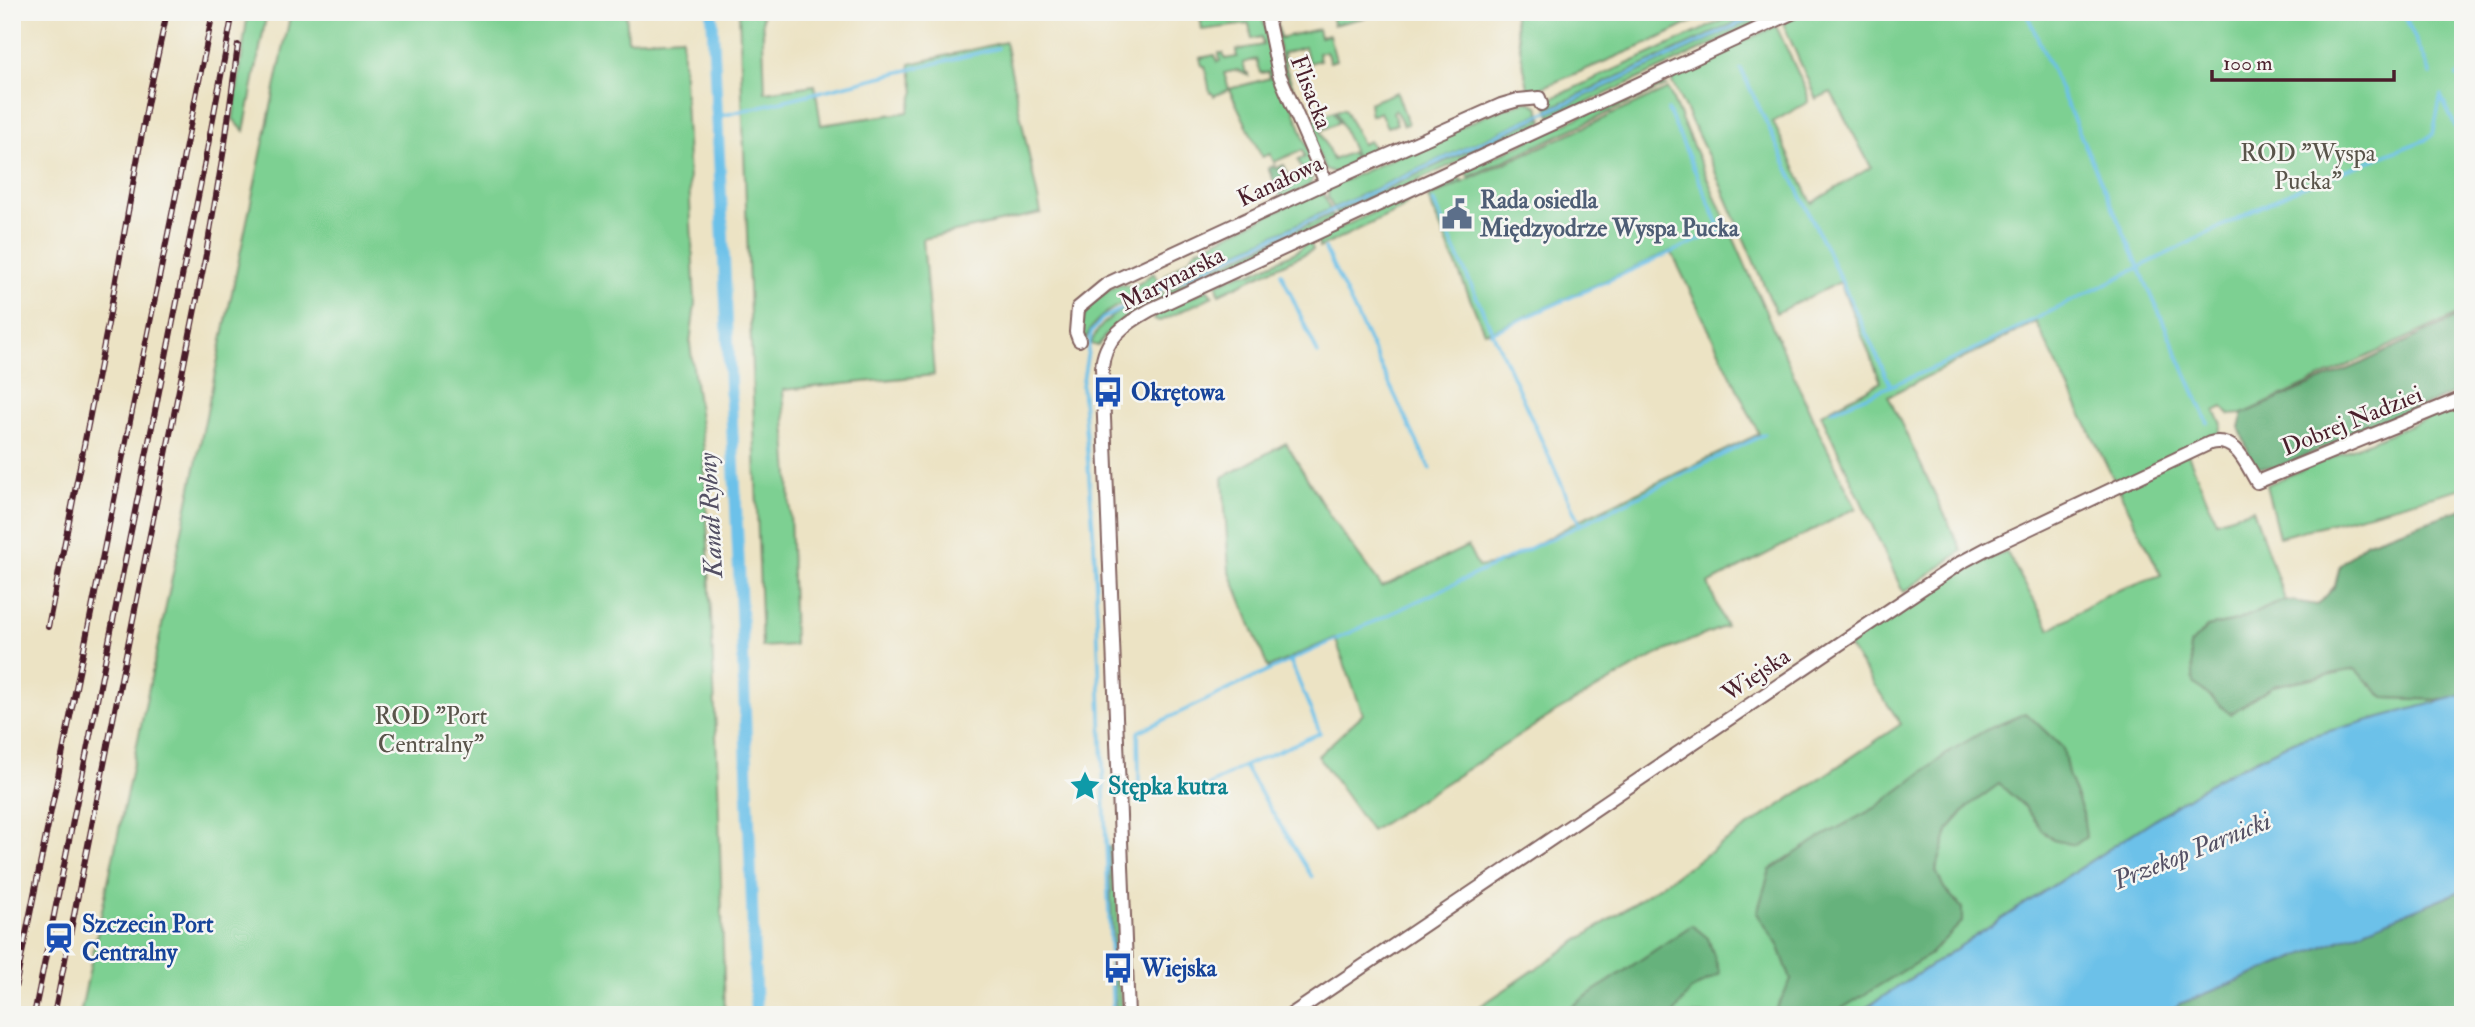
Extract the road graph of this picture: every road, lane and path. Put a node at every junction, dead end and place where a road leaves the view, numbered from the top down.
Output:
1 (1266, 12) edge
2 (1794, 12) edge
3 (1540, 101) dead end
4 (1326, 183) junction
5 (1079, 340) dead end
6 (2463, 398) edge
7 (2257, 482) joint
8 (1128, 1015) edge
9 (1291, 1015) edge

1 - 4 street, Flisacka
2 - 8 street, Marynarska
3 - 4 street, Kanałowa
4 - 5 street, Kanałowa
6 - 7 street, Dobrej Nadziei
7 - 9 street, Wiejska

